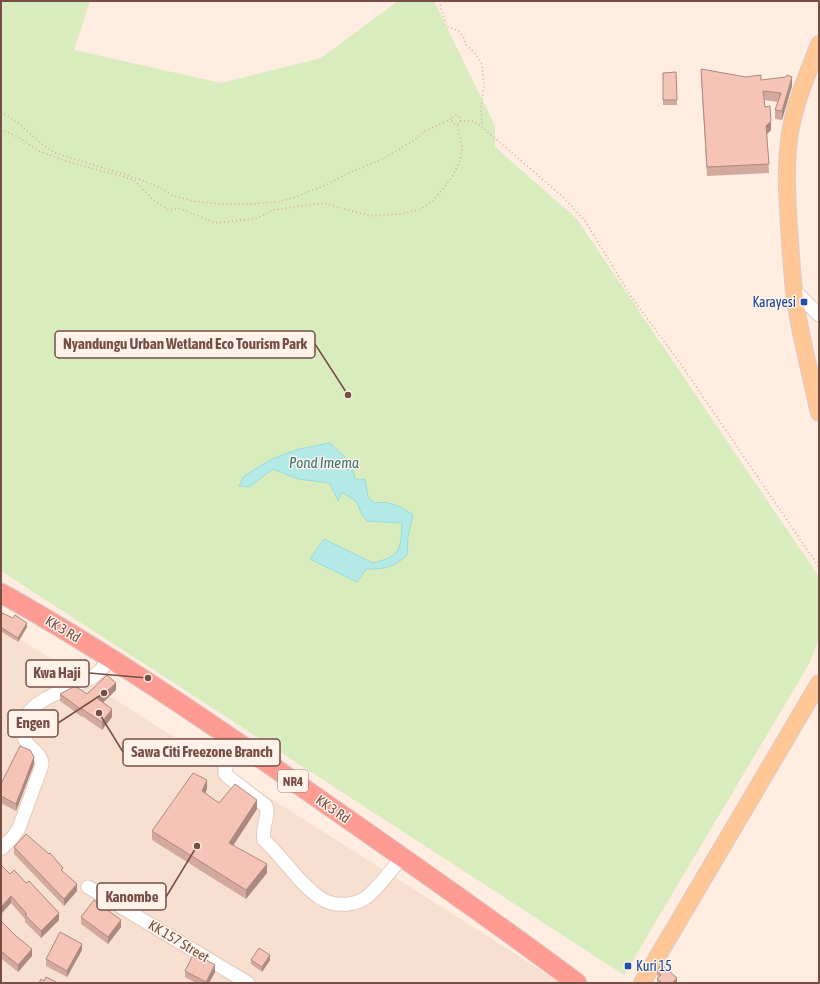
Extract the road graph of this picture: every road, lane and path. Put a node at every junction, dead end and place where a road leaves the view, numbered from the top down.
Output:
1 (442, 1) edge
2 (819, 44) edge
3 (1, 112) edge
4 (451, 119) junction
5 (460, 121) junction
6 (457, 124) junction
7 (482, 126) junction
8 (1, 129) edge
9 (794, 290) junction
10 (819, 315) edge
11 (819, 413) edge
12 (819, 567) edge
13 (1, 593) edge
14 (111, 658) junction
15 (819, 683) edge
16 (238, 743) junction
17 (1, 849) edge
18 (402, 856) junction
19 (88, 887) dead end
20 (248, 983) edge
21 (577, 983) edge
22 (642, 983) edge

1 - 7 path
2 - 9 main road
3 - 4 path
4 - 5 path
4 - 6 path
5 - 6 path
5 - 7 path
6 - 8 path
7 - 12 path
9 - 10 street
9 - 11 main road
13 - 14 highway, KK 3 Rd / NR4
14 - 16 highway, KK 3 Rd / NR4
14 - 17 street
15 - 22 main road
16 - 18 highway, KK 3 Rd / NR4
16 - 18 street
18 - 21 highway, KK 3 Rd / NR4
19 - 20 street, KK 157 Street

